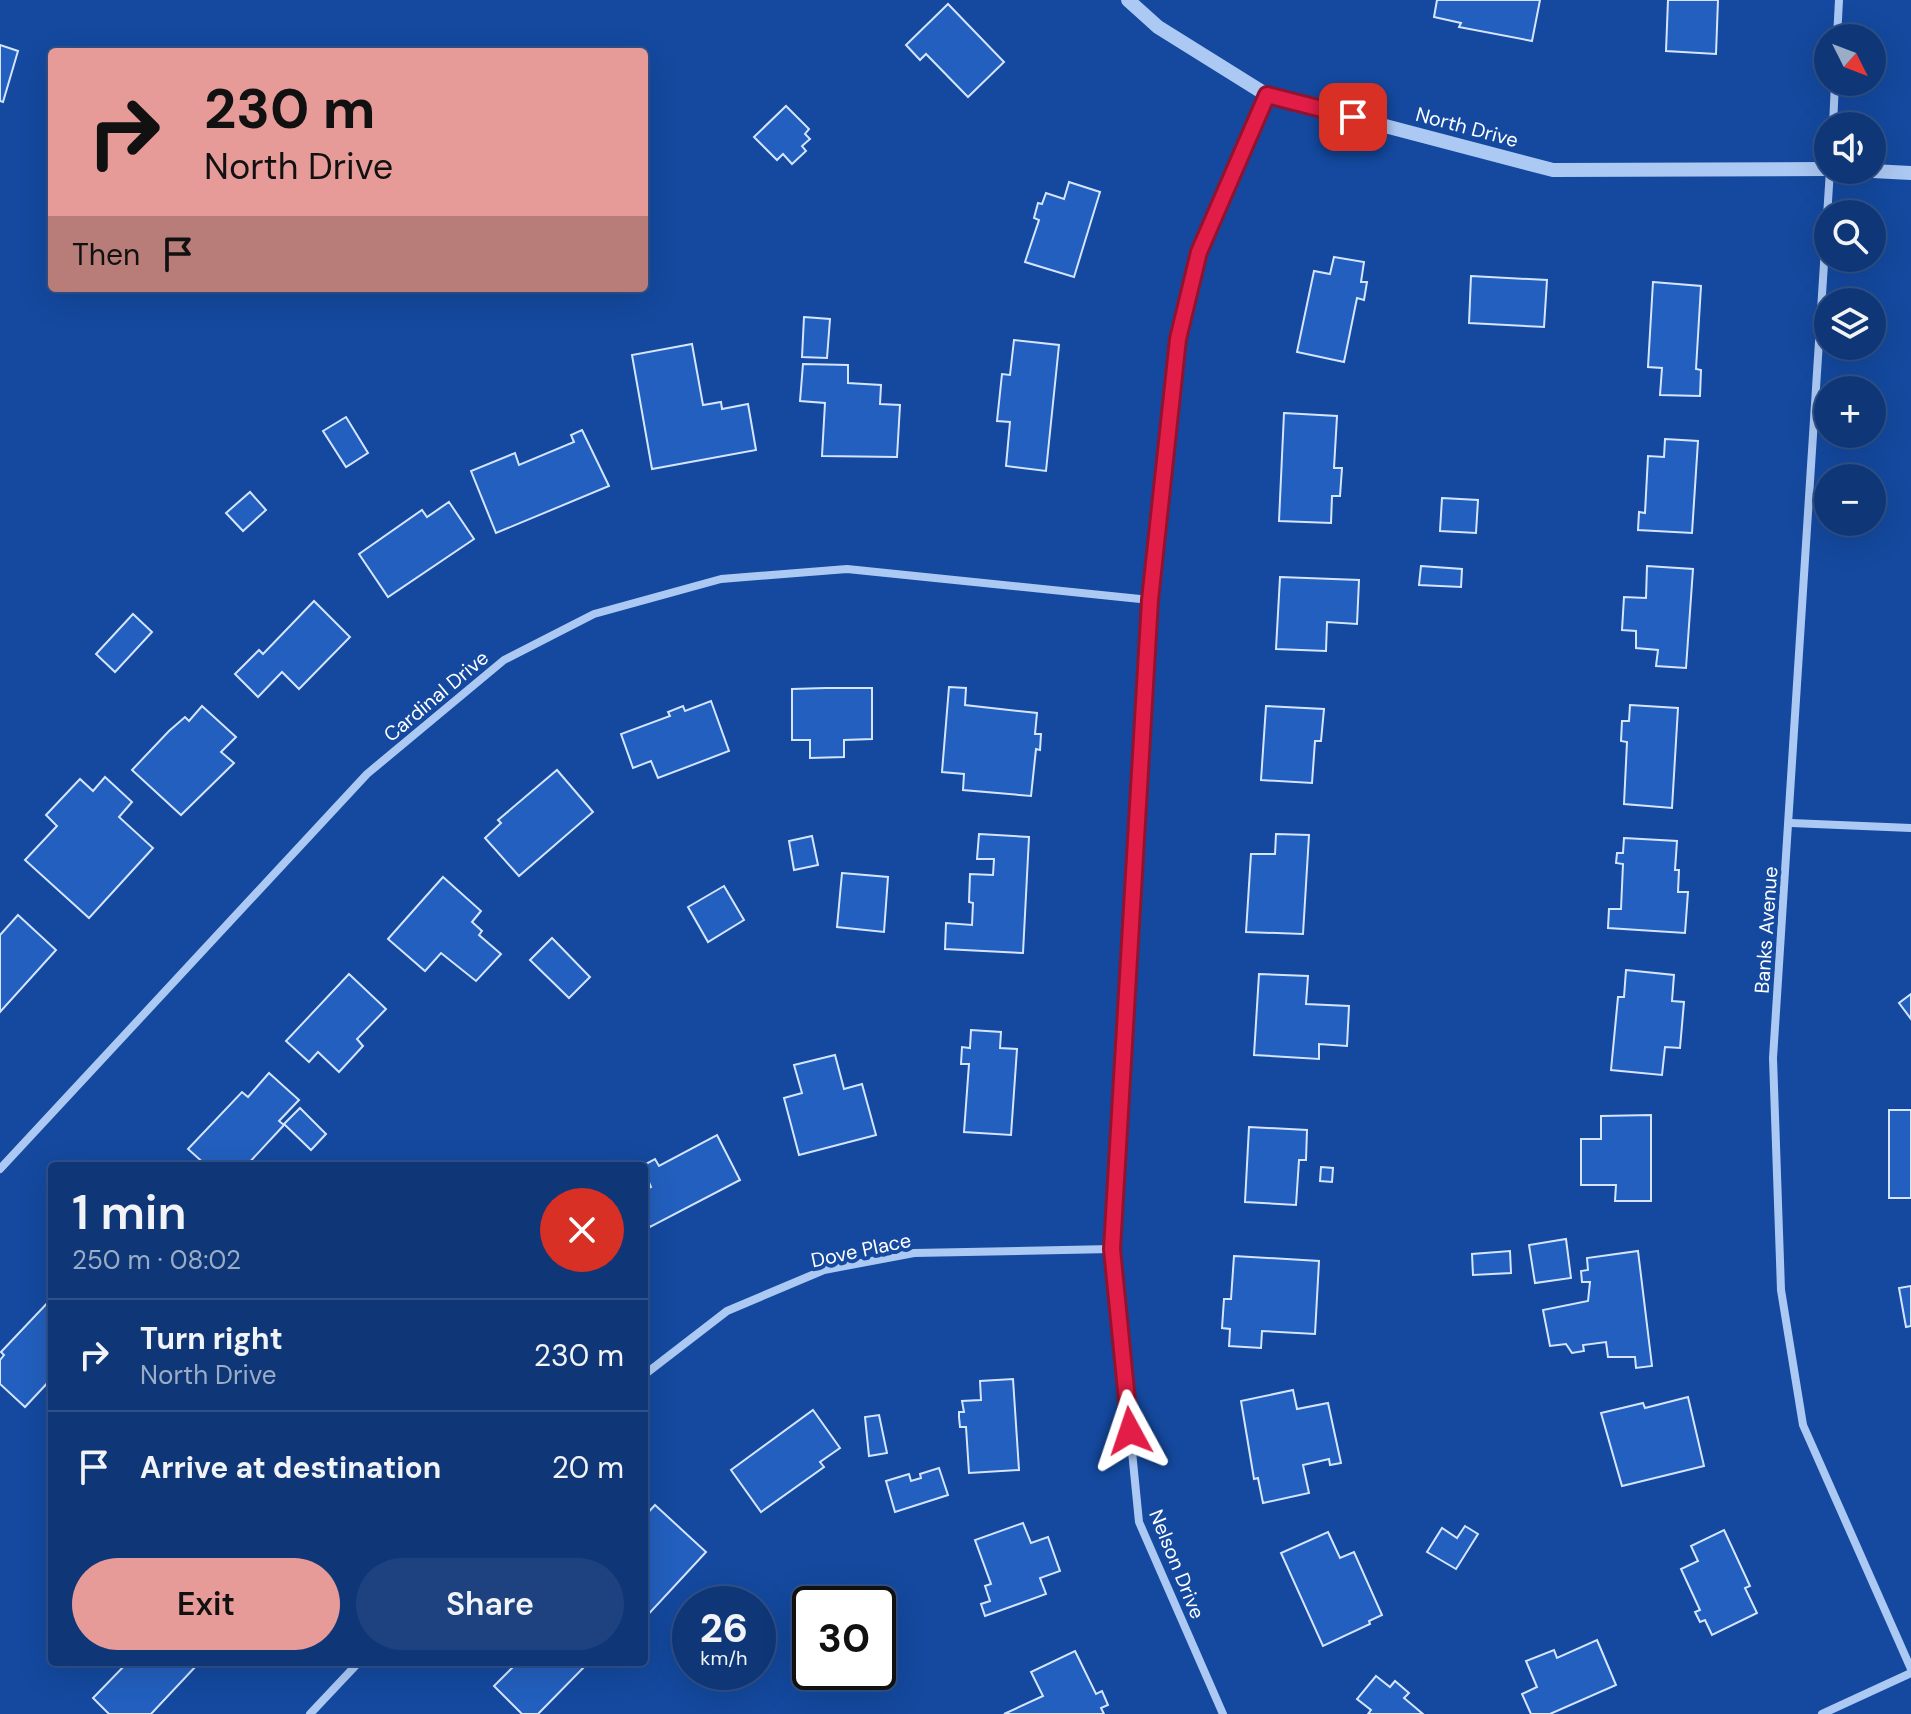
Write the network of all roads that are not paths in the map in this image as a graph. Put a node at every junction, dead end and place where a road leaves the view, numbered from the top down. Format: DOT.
graph roads {
  1 [pos="1128,0"];
  2 [pos="1839,0"];
  3 [pos="1838,24"];
  4 [pos="1267,95"];
  5 [pos="1814,169"];
  6 [pos="1886,172"];
  7 [pos="1911,173"];
  8 [pos="1828,184"];
  9 [pos="1150,600"];
  10 [pos="1791,823"];
  11 [pos="1911,828"];
  12 [pos="0,1169"];
  13 [pos="1112,1249"];
  14 [pos="648,1372"];
  15 [pos="355,1666"];
  16 [pos="1911,1671"];
  17 [pos="310,1714"];
  18 [pos="1223,1714"];
  19 [pos="1822,1714"];
  1 -- 4 [label="street, North Drive"];
  2 -- 3 [label="street"];
  4 -- 5 [label="street, North Drive"];
  4 -- 9 [label="street, Nelson Drive"];
  6 -- 7 [label="street"];
  8 -- 10 [label="street, Banks Avenue"];
  9 -- 12 [label="street, Cardinal Drive"];
  9 -- 13 [label="street, Nelson Drive"];
  10 -- 11 [label="street"];
  10 -- 16 [label="street, Banks Avenue"];
  13 -- 14 [label="street, Dove Place"];
  13 -- 18 [label="street, Nelson Drive"];
  15 -- 17 [label="street"];
  16 -- 19 [label="street"];
}
